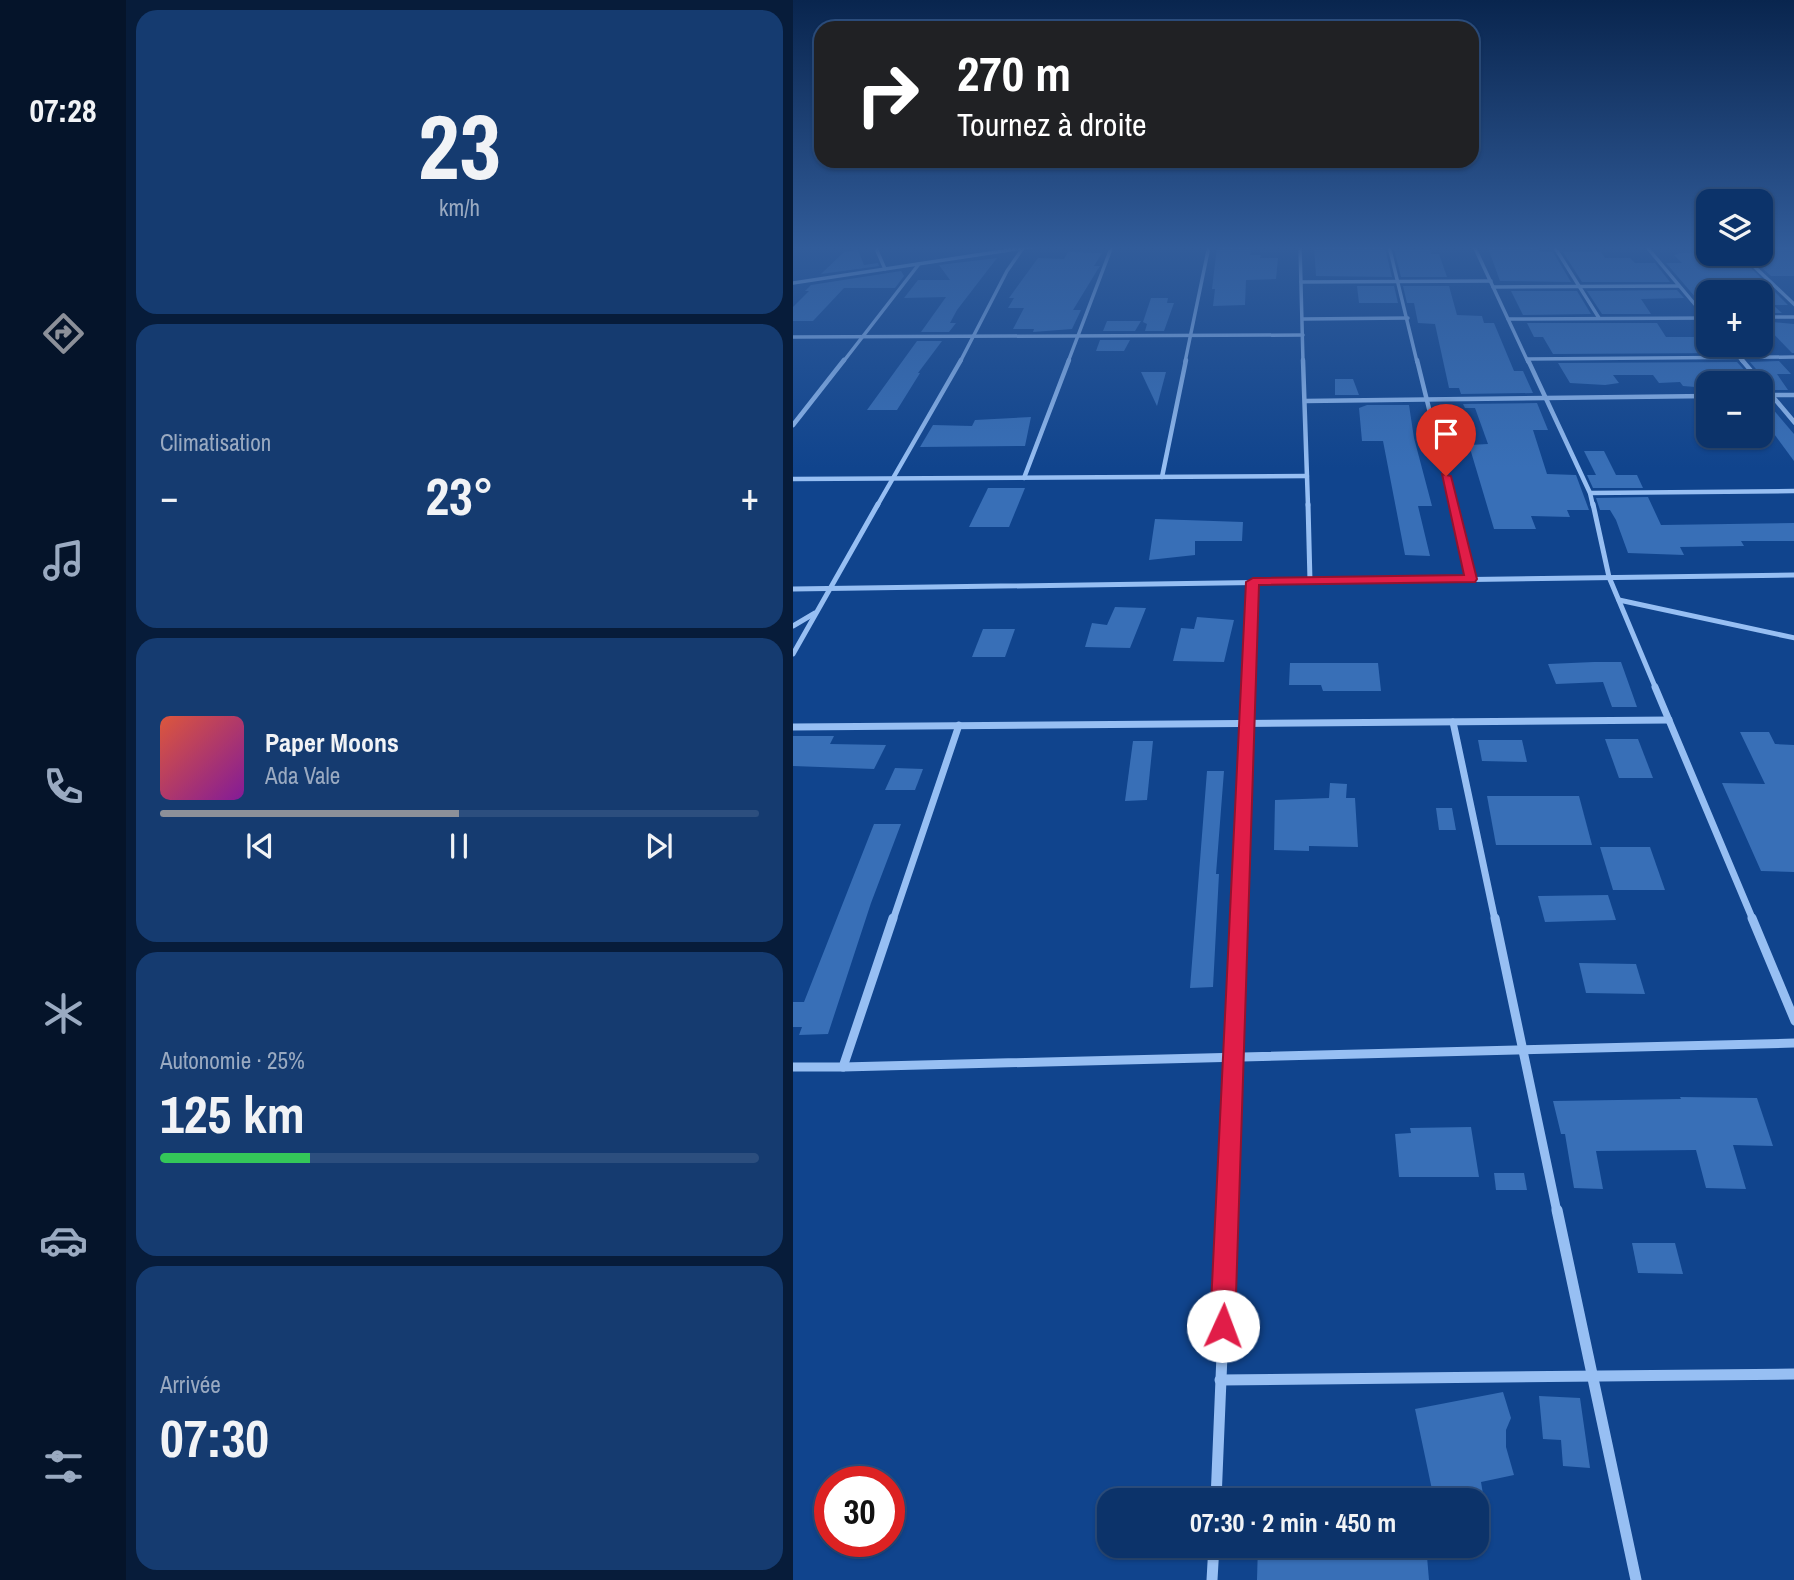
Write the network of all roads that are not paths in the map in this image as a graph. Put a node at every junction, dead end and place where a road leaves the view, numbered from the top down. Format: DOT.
graph roads {
  1 [pos="1303,319"];
  2 [pos="1508,319"];
  3 [pos="876,320"];
  4 [pos="983,320"];
  5 [pos="1084,320"];
  6 [pos="1194,320"];
  7 [pos="1408,320"];
  8 [pos="1191,335"];
  9 [pos="1303,335"];
  10 [pos="1078,336"];
  11 [pos="793,337"];
  12 [pos="862,337"];
  13 [pos="974,337"];
  14 [pos="1739,357"];
  15 [pos="1773,357"];
  16 [pos="1794,357"];
  17 [pos="1527,359"];
  18 [pos="1751,371"];
  19 [pos="1773,395"];
  20 [pos="1794,395"];
  21 [pos="1696,396"];
  22 [pos="1773,397"];
  23 [pos="1545,398"];
  24 [pos="1427,399"];
  25 [pos="1305,401"];
  26 [pos="1794,423"];
  27 [pos="793,425"];
  28 [pos="1307,476"];
  29 [pos="1162,477"];
  30 [pos="893,478"];
  31 [pos="1024,478"];
  32 [pos="793,479"];
  33 [pos="1794,491"];
  34 [pos="1590,493"];
  35 [pos="1794,575"];
  36 [pos="1609,577"];
  37 [pos="1471,579"];
  38 [pos="1310,581"];
  39 [pos="1253,582"];
  40 [pos="793,589"];
  41 [pos="830,589"];
  42 [pos="1619,600"];
  43 [pos="816,613"];
  44 [pos="793,626"];
  45 [pos="1794,638"];
  46 [pos="793,654"];
  47 [pos="1669,720"];
  48 [pos="1453,722"];
  49 [pos="1247,723"];
  50 [pos="959,725"];
  51 [pos="793,727"];
  52 [pos="1794,1021"];
  53 [pos="1794,1043"];
  54 [pos="1523,1049"];
  55 [pos="1233,1057"];
  56 [pos="793,1067"];
  57 [pos="843,1067"];
  58 [pos="1794,1374"];
  59 [pos="1592,1376"];
  60 [pos="1220,1380"];
  61 [pos="1216,1488"];
  62 [pos="1213,1558"];
  63 [pos="1212,1580"];
  64 [pos="1636,1580"];
  1 -- 9 [label="street"];
  2 -- 17 [label="street"];
  3 -- 12 [label="street"];
  4 -- 13 [label="street"];
  5 -- 10 [label="street"];
  6 -- 8 [label="street"];
  7 -- 24 [label="street"];
  8 -- 9 [label="street"];
  8 -- 10 [label="street"];
  8 -- 29 [label="street"];
  9 -- 25 [label="street"];
  10 -- 13 [label="street"];
  10 -- 31 [label="street"];
  11 -- 12 [label="street"];
  12 -- 13 [label="street"];
  12 -- 27 [label="street"];
  13 -- 30 [label="street"];
  14 -- 17 [label="street"];
  14 -- 18 [label="street"];
  15 -- 16 [label="street"];
  17 -- 23 [label="street"];
  19 -- 20 [label="street"];
  21 -- 23 [label="street"];
  22 -- 26 [label="street"];
  23 -- 24 [label="street"];
  23 -- 34 [label="street"];
  24 -- 25 [label="street"];
  24 -- 37 [label="street"];
  25 -- 28 [label="street"];
  28 -- 29 [label="street"];
  28 -- 38 [label="street"];
  29 -- 31 [label="street"];
  30 -- 31 [label="street"];
  30 -- 32 [label="street"];
  30 -- 41 [label="street"];
  33 -- 34 [label="street"];
  34 -- 36 [label="street"];
  35 -- 36 [label="street"];
  36 -- 37 [label="street"];
  36 -- 42 [label="street"];
  37 -- 38 [label="street"];
  38 -- 39 [label="street"];
  39 -- 41 [label="street"];
  39 -- 49 [label="street"];
  40 -- 41 [label="street"];
  41 -- 43 [label="street"];
  42 -- 45 [label="street"];
  42 -- 47 [label="street"];
  43 -- 44 [label="street"];
  43 -- 46 [label="street"];
  47 -- 48 [label="street"];
  47 -- 52 [label="street"];
  48 -- 49 [label="street"];
  48 -- 54 [label="street"];
  49 -- 50 [label="street"];
  49 -- 55 [label="street"];
  50 -- 51 [label="street"];
  50 -- 57 [label="street"];
  53 -- 54 [label="street"];
  54 -- 55 [label="street"];
  54 -- 59 [label="street"];
  55 -- 57 [label="street"];
  55 -- 60 [label="street"];
  56 -- 57 [label="street"];
  58 -- 59 [label="street"];
  59 -- 60 [label="street"];
  59 -- 64 [label="street"];
  60 -- 61 [label="street"];
  62 -- 63 [label="street"];
}
